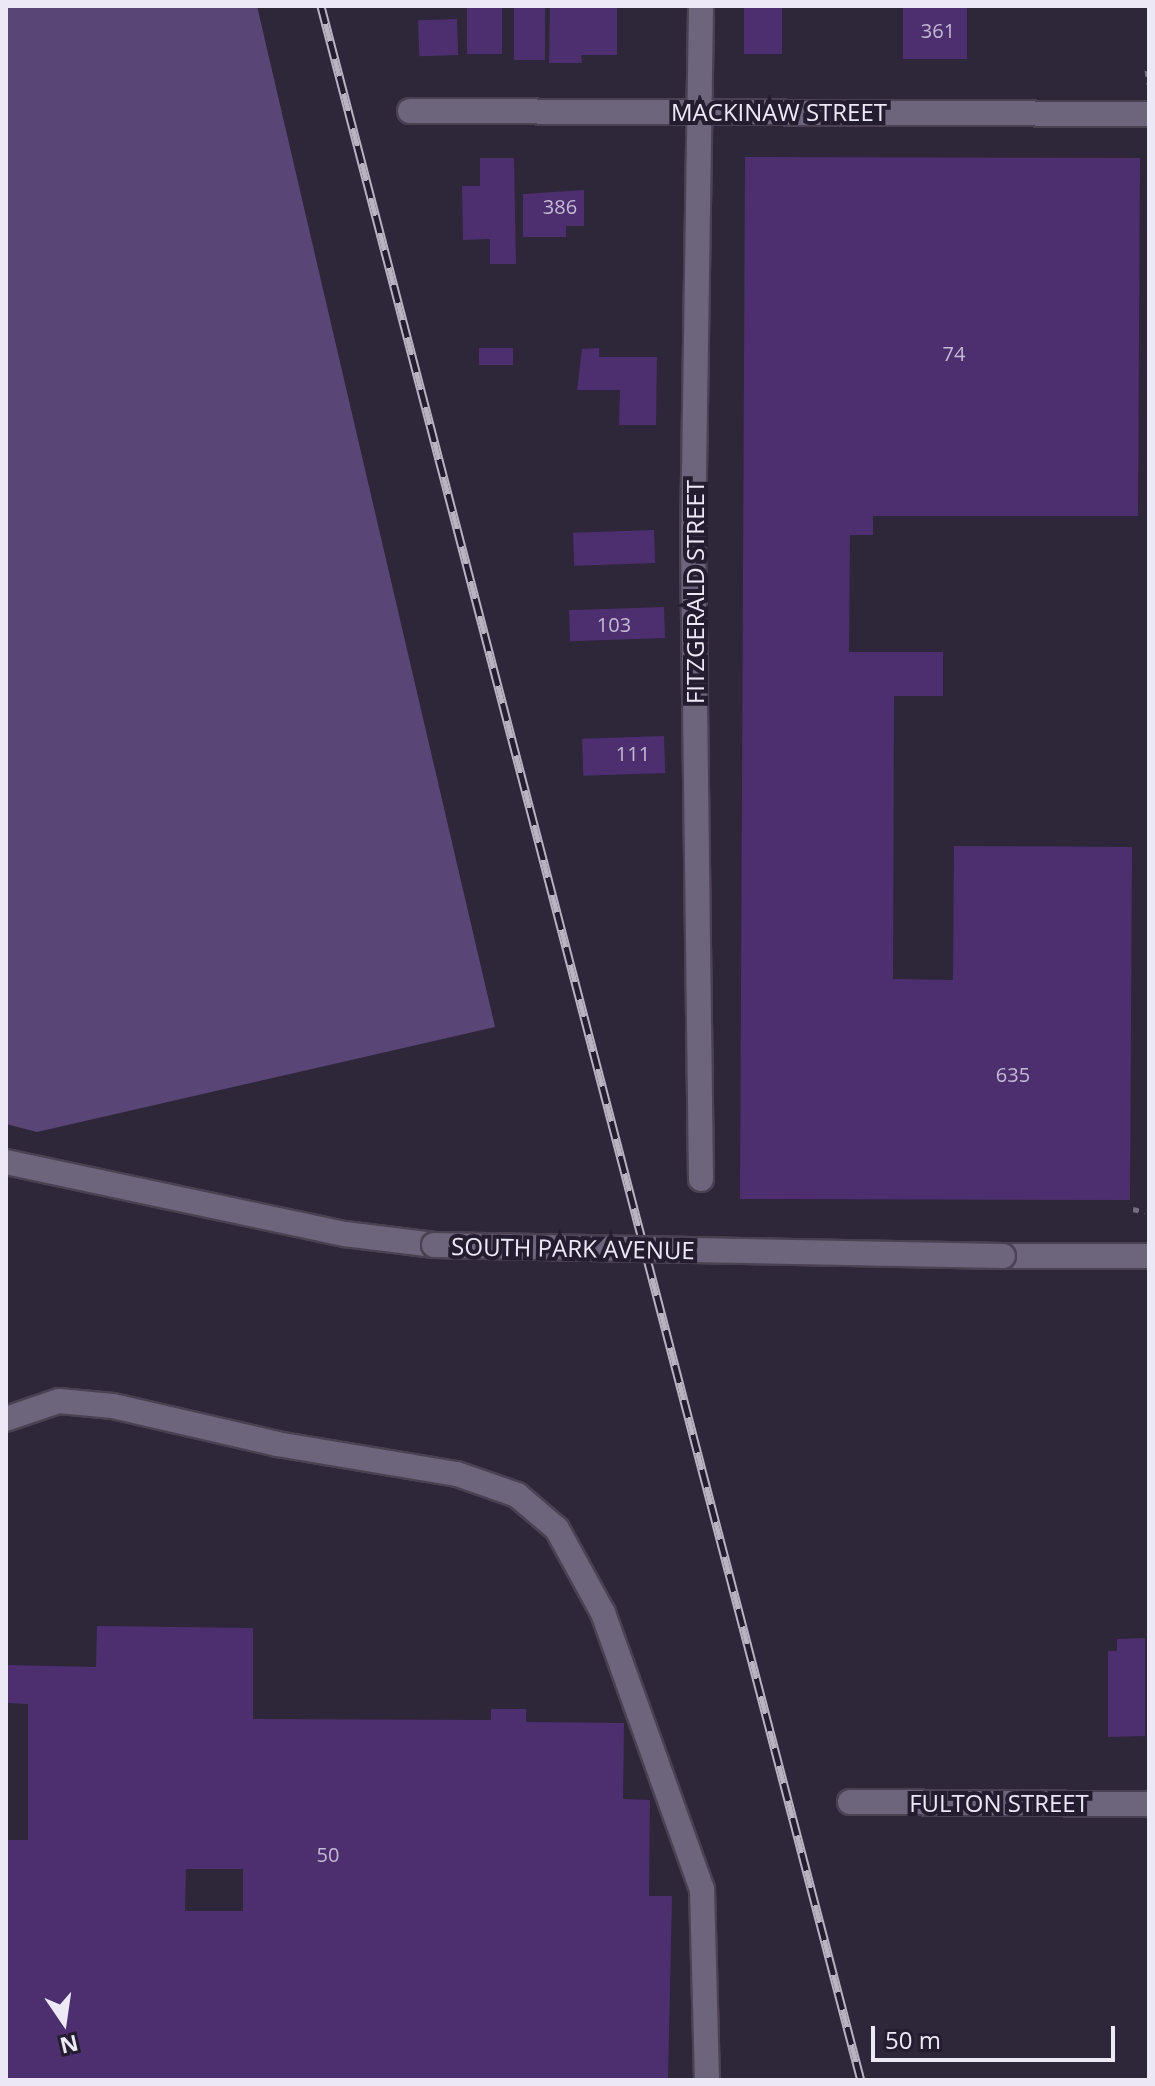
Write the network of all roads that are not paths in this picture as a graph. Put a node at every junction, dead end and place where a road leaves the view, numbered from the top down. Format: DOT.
graph roads {
  1 [pos="701,6"];
  2 [pos="410,111"];
  3 [pos="701,111"];
  4 [pos="1149,114"];
  5 [pos="6,1162"];
  6 [pos="701,1179"];
  7 [pos="1149,1256"];
  8 [pos="6,1419"];
  9 [pos="850,1802"];
  10 [pos="1149,1804"];
  11 [pos="707,2080"];
  1 -- 3 [label="street, FITZGERALD STREET"];
  2 -- 3 [label="street, MACKINAW STREET"];
  3 -- 4 [label="street, MACKINAW STREET"];
  3 -- 6 [label="street, FITZGERALD STREET"];
  5 -- 7 [label="street, SOUTH PARK AVENUE, bridge"];
  8 -- 11 [label="street"];
  9 -- 10 [label="street, FULTON STREET"];
}
